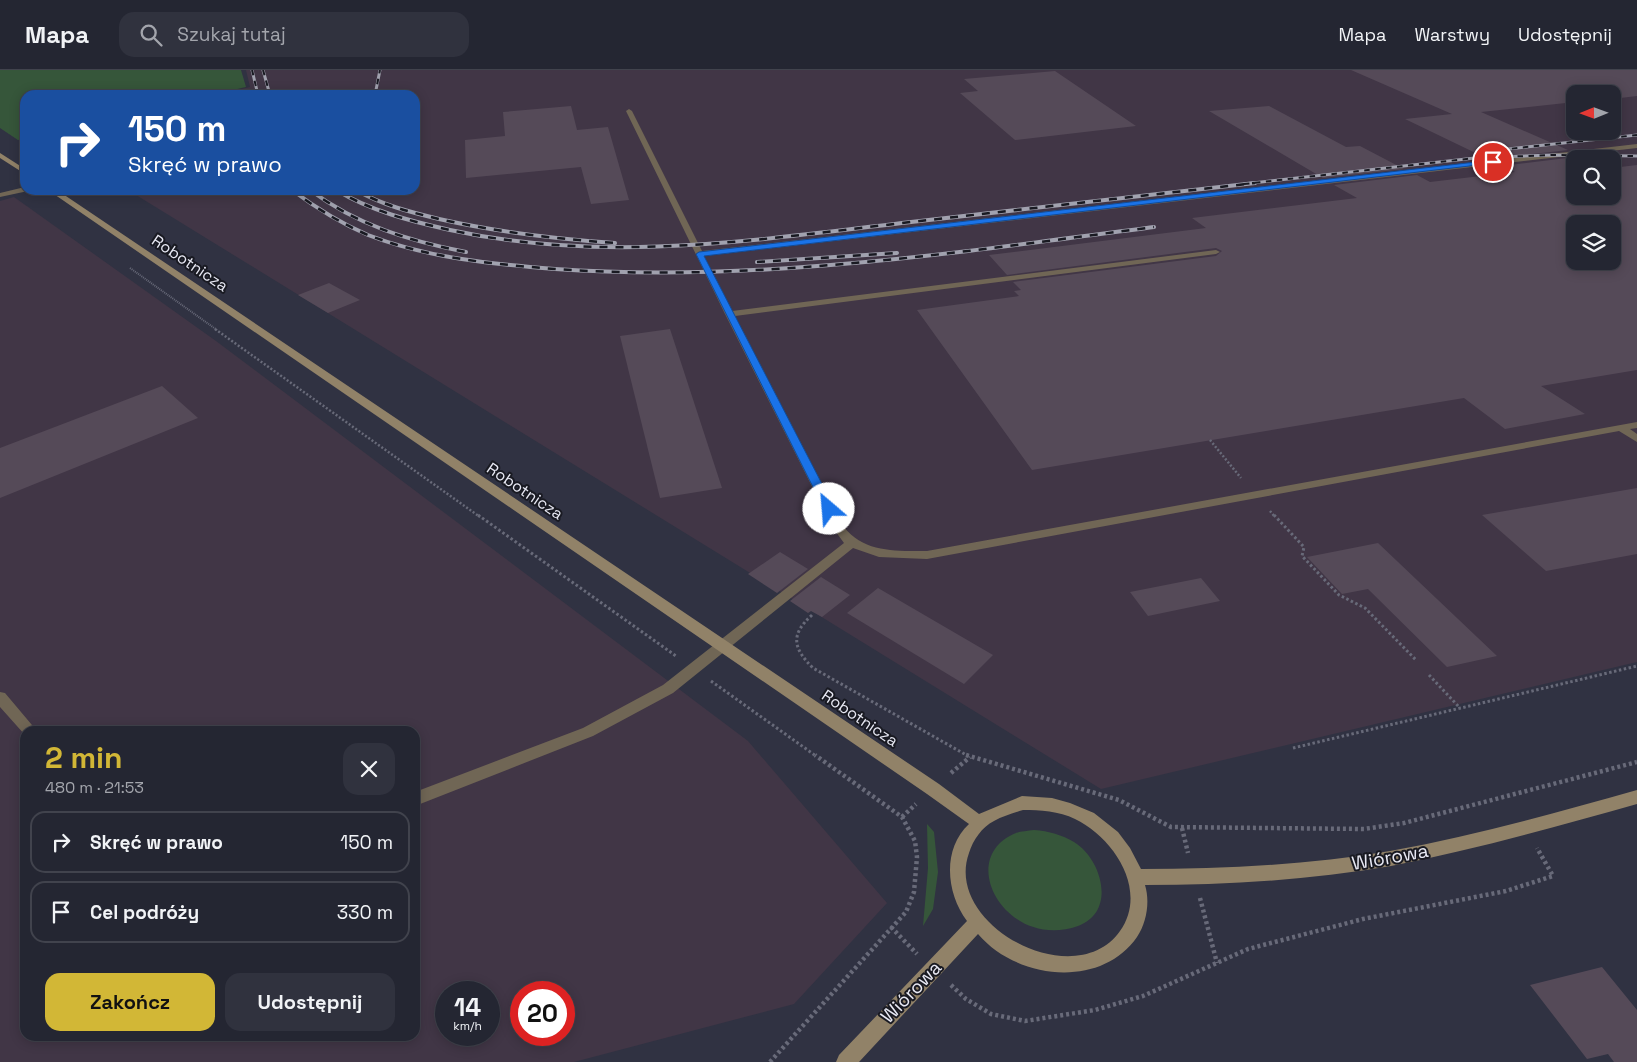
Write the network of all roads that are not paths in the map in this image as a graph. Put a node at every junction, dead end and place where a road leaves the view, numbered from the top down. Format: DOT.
graph roads {
  1 [pos="629,110"];
  2 [pos="1637,146"];
  3 [pos="0,155"];
  4 [pos="20,169"];
  5 [pos="20,190"];
  6 [pos="0,195"];
  7 [pos="59,195"];
  8 [pos="1216,252"];
  9 [pos="699,254"];
  10 [pos="729,314"];
  11 [pos="1637,425"];
  12 [pos="1621,428"];
  13 [pos="1637,439"];
  14 [pos="852,543"];
  15 [pos="723,646"];
  16 [pos="0,697"];
  17 [pos="26,726"];
  18 [pos="420,797"];
  19 [pos="1637,797"];
  20 [pos="978,822"];
  21 [pos="1137,877"];
  22 [pos="977,923"];
  23 [pos="846,1062"];
  1 -- 9 [label="street"];
  2 -- 9 [label="street"];
  3 -- 4 [label="street"];
  5 -- 6 [label="street"];
  7 -- 15 [label="street, Robotnicza"];
  8 -- 10 [label="street"];
  9 -- 10 [label="street"];
  10 -- 14 [label="street"];
  11 -- 12 [label="street"];
  12 -- 13 [label="street"];
  12 -- 14 [label="street"];
  14 -- 15 [label="street"];
  15 -- 18 [label="street"];
  15 -- 20 [label="street, Robotnicza"];
  16 -- 17 [label="street"];
  19 -- 21 [label="street, Wiórowa"];
  20 -- 21 [label="street"];
  20 -- 22 [label="street"];
  21 -- 22 [label="street"];
  22 -- 23 [label="street, Wiórowa"];
}
